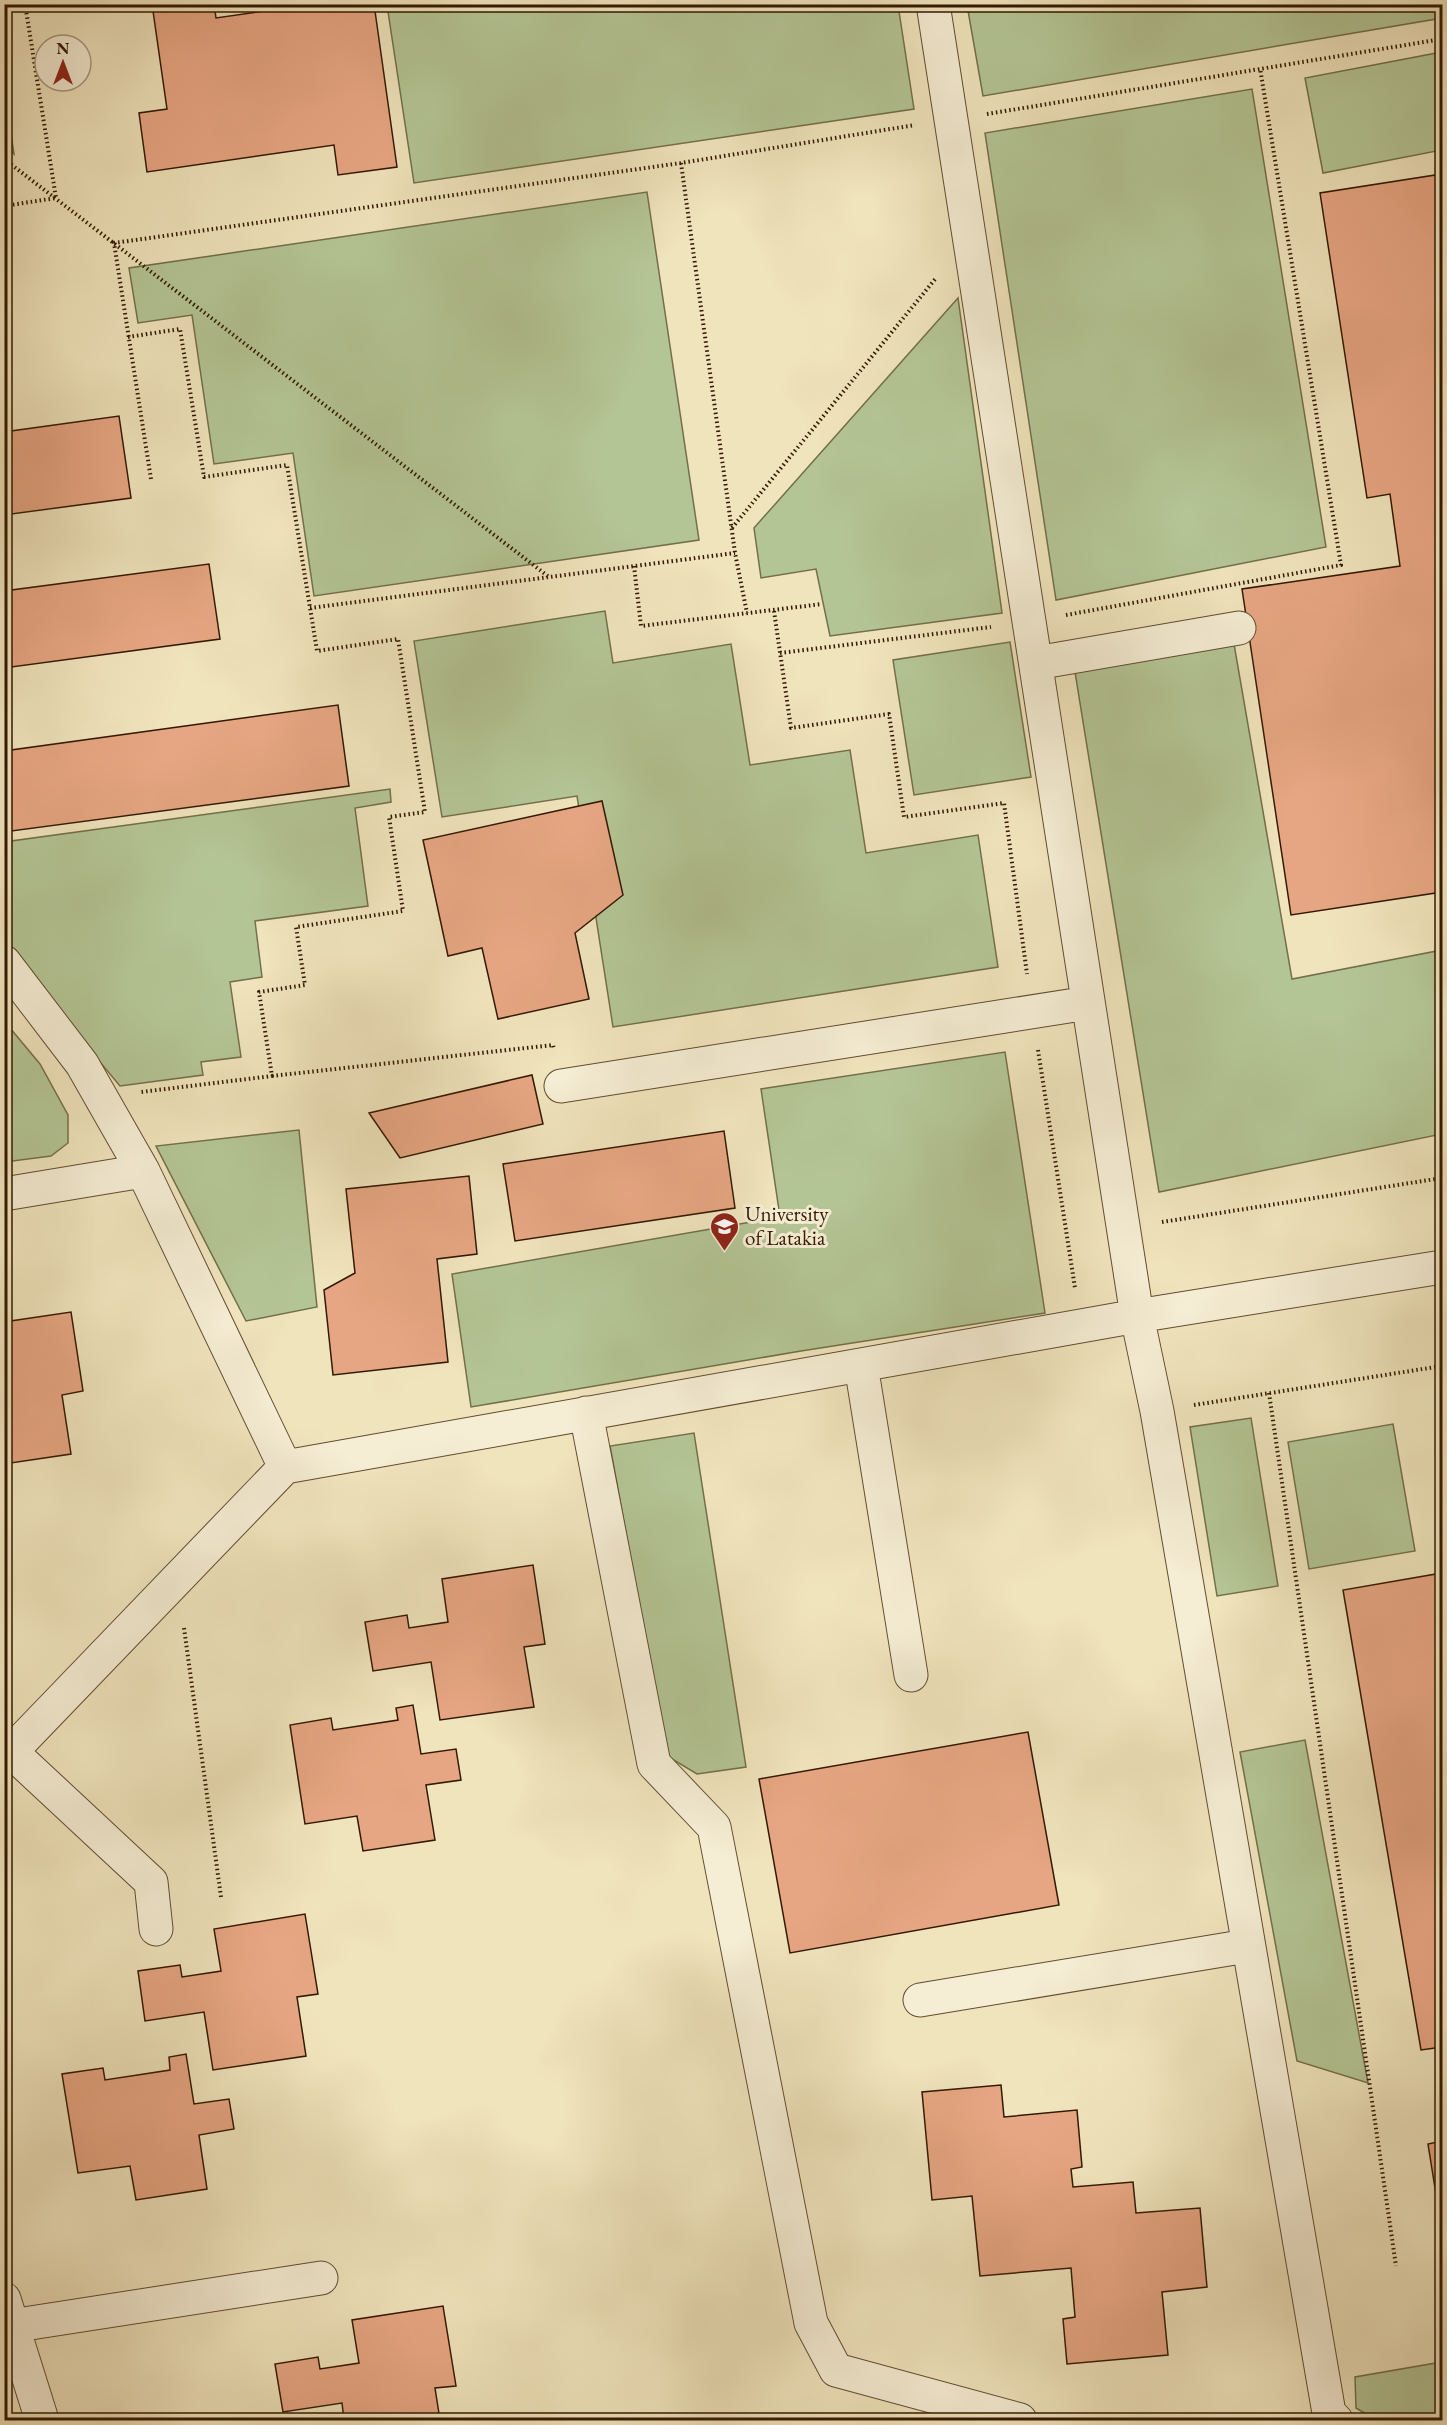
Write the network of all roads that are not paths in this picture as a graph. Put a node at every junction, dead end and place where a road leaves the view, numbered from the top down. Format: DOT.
graph roads {
  1 [pos="933,4"];
  2 [pos="1239,628"];
  3 [pos="1036,663"];
  4 [pos="4,962"];
  5 [pos="1088,1003"];
  6 [pos="561,1086"];
  7 [pos="143,1171"];
  8 [pos="4,1194"];
  9 [pos="1443,1267"];
  10 [pos="1137,1316"];
  11 [pos="861,1365"];
  12 [pos="586,1413"];
  13 [pos="285,1467"];
  14 [pos="911,1675"];
  15 [pos="7,1752"];
  16 [pos="156,1929"];
  17 [pos="1247,1946"];
  18 [pos="921,2000"];
  19 [pos="321,2278"];
  20 [pos="8,2313"];
  21 [pos="42,2421"];
  22 [pos="1020,2421"];
  23 [pos="1336,2421"];
  1 -- 3 [label="street"];
  2 -- 3 [label="street"];
  3 -- 5 [label="street"];
  4 -- 7 [label="street"];
  5 -- 6 [label="street"];
  5 -- 10 [label="street"];
  7 -- 8 [label="street"];
  7 -- 13 [label="street"];
  9 -- 10 [label="street"];
  10 -- 11 [label="street"];
  10 -- 17 [label="street"];
  11 -- 12 [label="street"];
  11 -- 14 [label="street"];
  12 -- 13 [label="street"];
  12 -- 22 [label="street"];
  13 -- 15 [label="street"];
  15 -- 16 [label="street"];
  17 -- 18 [label="street"];
  17 -- 23 [label="street"];
  19 -- 20 [label="street"];
  20 -- 21 [label="street"];
}
